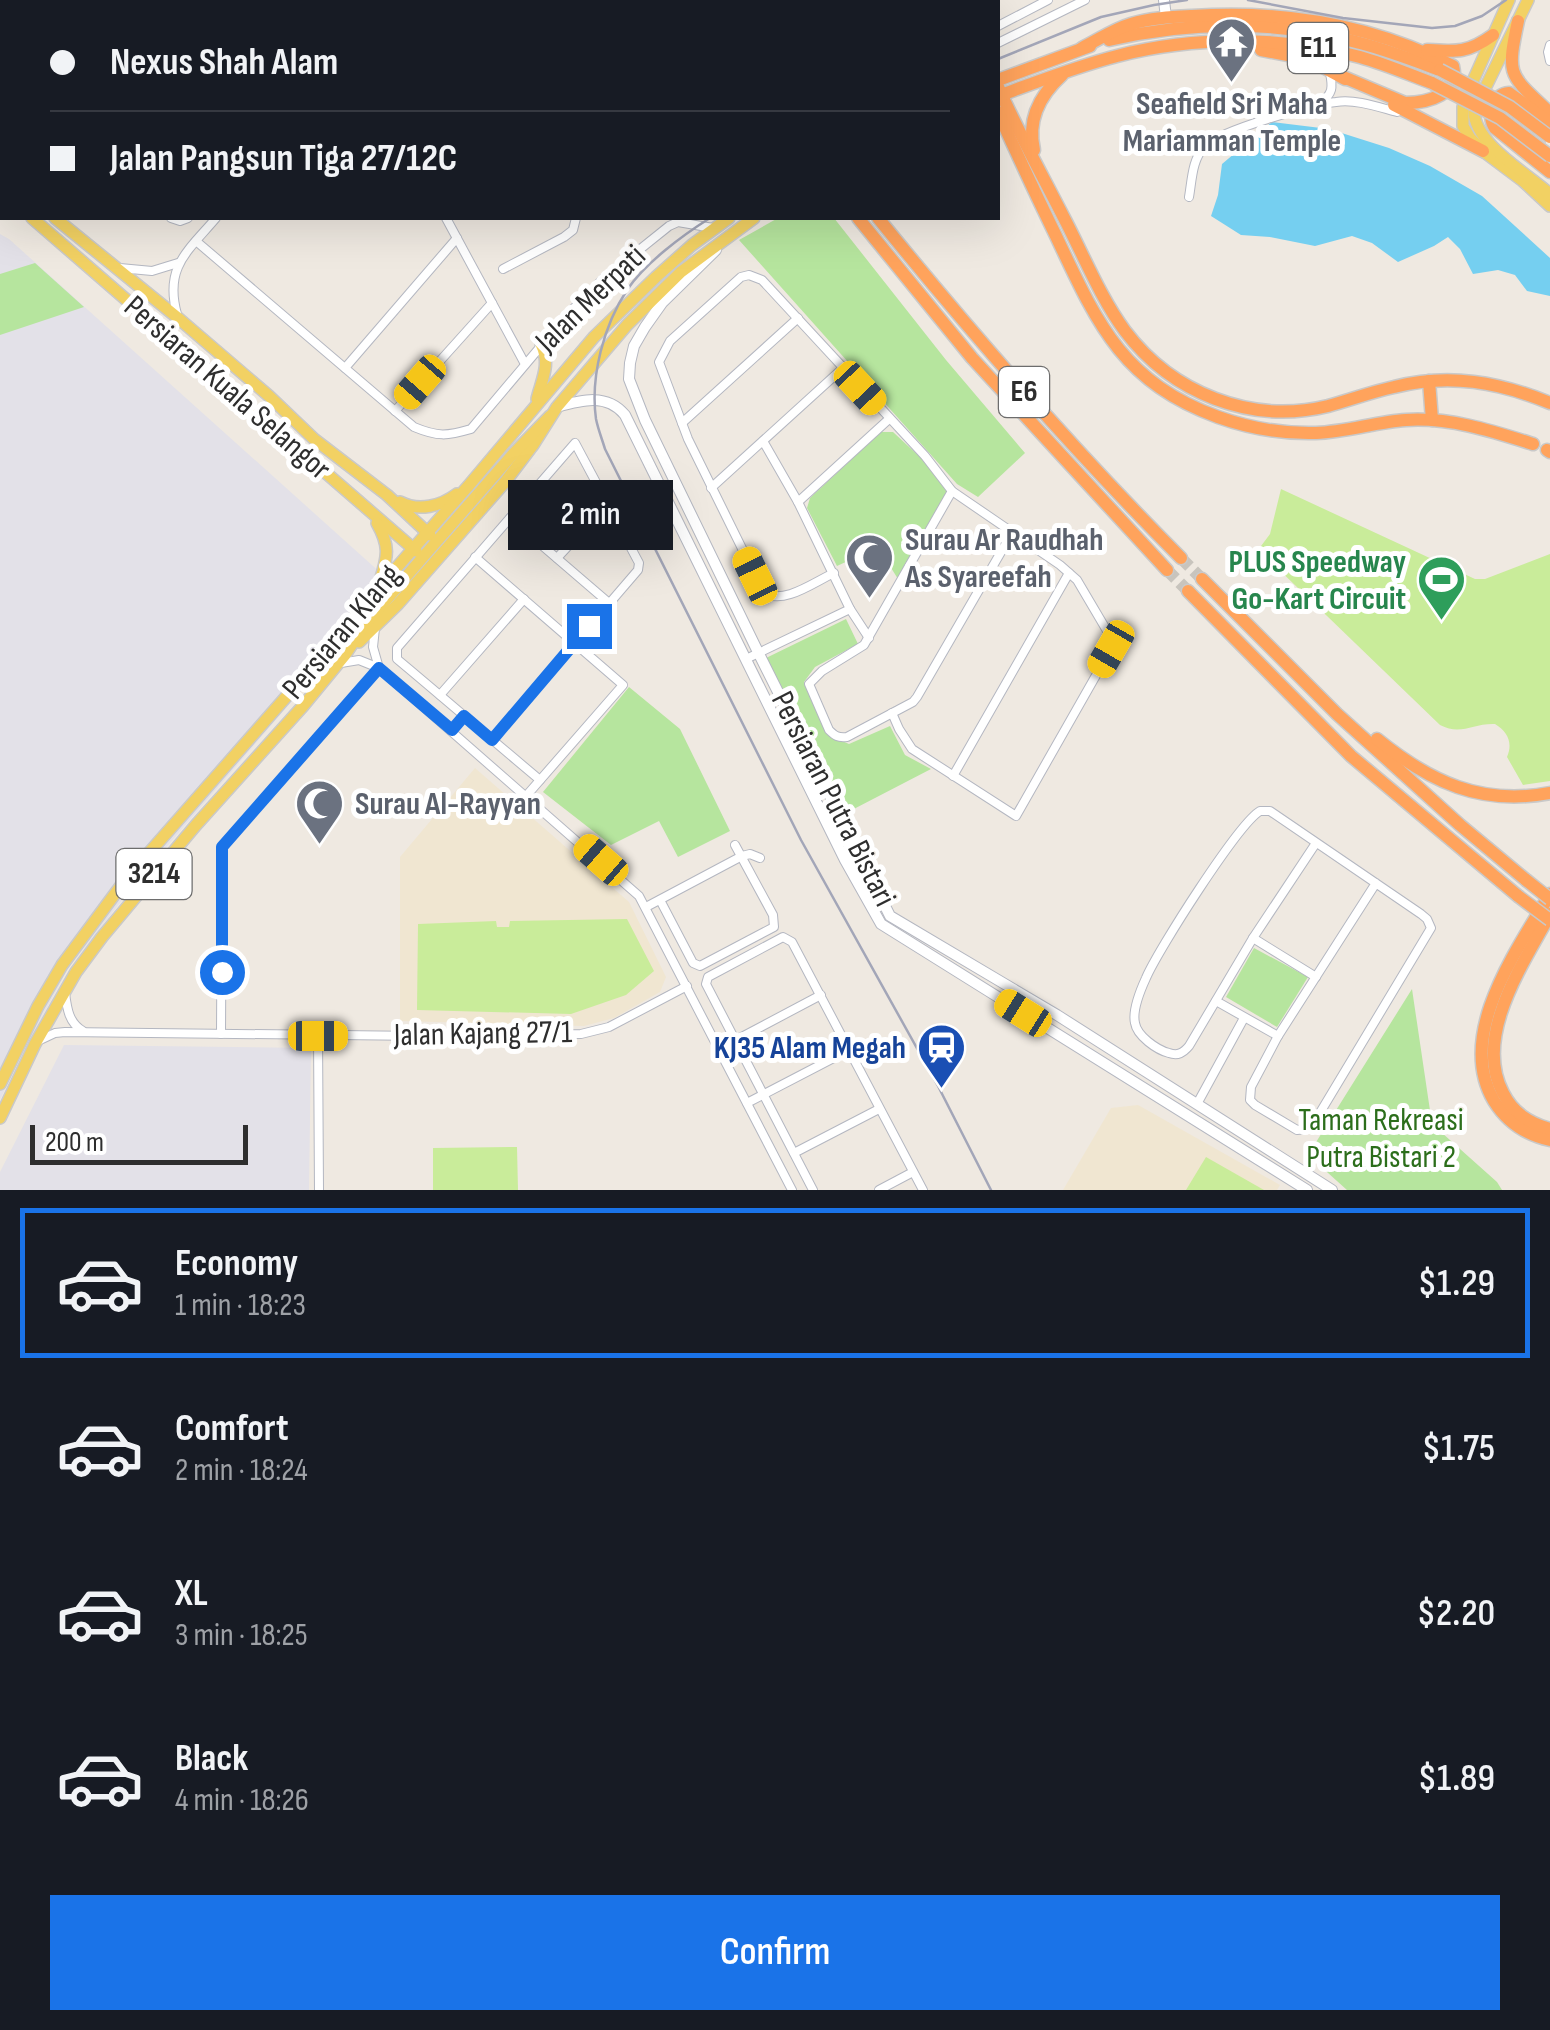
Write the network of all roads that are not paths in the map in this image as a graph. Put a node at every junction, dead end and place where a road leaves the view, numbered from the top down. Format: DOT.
graph roads {
  1 [pos="1048,0"];
  2 [pos="1085,0"];
  3 [pos="1164,0"];
  4 [pos="1509,0"];
  5 [pos="1528,0"];
  6 [pos="1166,18"];
  7 [pos="1518,21"];
  8 [pos="1000,25"];
  9 [pos="1494,36"];
  10 [pos="1000,42"];
  11 [pos="1199,43"];
  12 [pos="1550,45"];
  13 [pos="1082,48"];
  14 [pos="1420,49"];
  15 [pos="1550,61"];
  16 [pos="1068,71"];
  17 [pos="1335,73"];
  18 [pos="1436,77"];
  19 [pos="1000,89"];
  20 [pos="1000,89"];
  21 [pos="1000,94"];
  22 [pos="1317,106"];
  23 [pos="1550,113"];
  24 [pos="1000,116"];
  25 [pos="1420,118"];
  26 [pos="1550,123"];
  27 [pos="1000,136"];
  28 [pos="1550,137"];
  29 [pos="1485,148"];
  30 [pos="1550,156"];
  31 [pos="1021,162"];
  32 [pos="1038,166"];
  33 [pos="1550,172"];
  34 [pos="1550,194"];
  35 [pos="1189,197"];
  36 [pos="1550,206"];
  37 [pos="34,220"];
  38 [pos="58,220"];
  39 [pos="214,220"];
  40 [pos="447,220"];
  41 [pos="575,220"];
  42 [pos="726,220"];
  43 [pos="751,220"];
  44 [pos="860,220"];
  45 [pos="880,220"];
  46 [pos="714,228"];
  47 [pos="730,234"];
  48 [pos="458,238"];
  49 [pos="196,241"];
  50 [pos="178,263"];
  51 [pos="116,267"];
  52 [pos="503,269"];
  53 [pos="492,303"];
  54 [pos="178,318"];
  55 [pos="798,318"];
  56 [pos="541,344"];
  57 [pos="525,364"];
  58 [pos="345,368"];
  59 [pos="842,368"];
  60 [pos="1429,380"];
  61 [pos="536,403"];
  62 [pos="1550,403"];
  63 [pos="395,410"];
  64 [pos="554,412"];
  65 [pos="890,419"];
  66 [pos="1432,420"];
  67 [pos="682,423"];
  68 [pos="763,441"];
  69 [pos="1533,444"];
  70 [pos="470,484"];
  71 [pos="711,488"];
  72 [pos="952,491"];
  73 [pos="388,495"];
  74 [pos="798,502"];
  75 [pos="608,503"];
  76 [pos="371,514"];
  77 [pos="510,518"];
  78 [pos="1012,533"];
  79 [pos="432,536"];
  80 [pos="418,553"];
  81 [pos="476,557"];
  82 [pos="557,558"];
  83 [pos="1181,558"];
  84 [pos="1167,570"];
  85 [pos="834,573"];
  86 [pos="1069,573"];
  87 [pos="1202,579"];
  88 [pos="376,590"];
  89 [pos="1188,591"];
  90 [pos="524,599"];
  91 [pos="608,603"];
  92 [pos="850,608"];
  93 [pos="376,626"];
  94 [pos="869,638"];
  95 [pos="574,643"];
  96 [pos="758,652"];
  97 [pos="746,659"];
  98 [pos="341,660"];
  99 [pos="379,668"];
  100 [pos="440,695"];
  101 [pos="892,713"];
  102 [pos="1337,714"];
  103 [pos="464,716"];
  104 [pos="452,730"];
  105 [pos="492,740"];
  106 [pos="953,776"];
  107 [pos="540,780"];
  108 [pos="1550,793"];
  109 [pos="527,795"];
  110 [pos="1316,843"];
  111 [pos="735,845"];
  112 [pos="742,856"];
  113 [pos="760,858"];
  114 [pos="1376,883"];
  115 [pos="1550,896"];
  116 [pos="660,900"];
  117 [pos="646,907"];
  118 [pos="1550,917"];
  119 [pos="1253,938"];
  120 [pos="1316,977"];
  121 [pos="687,986"];
  122 [pos="65,993"];
  123 [pos="821,995"];
  124 [pos="1216,1001"];
  125 [pos="1244,1018"];
  126 [pos="88,1033"];
  127 [pos="222,1034"];
  128 [pos="318,1036"];
  129 [pos="1278,1036"];
  130 [pos="736,1040"];
  131 [pos="34,1044"];
  132 [pos="849,1050"];
  133 [pos="0,1084"];
  134 [pos="764,1094"];
  135 [pos="747,1103"];
  136 [pos="1197,1104"];
  137 [pos="879,1108"];
  138 [pos="0,1118"];
  139 [pos="1550,1129"];
  140 [pos="1550,1140"];
  141 [pos="794,1153"];
  142 [pos="913,1172"];
  143 [pos="319,1190"];
  144 [pos="792,1190"];
  145 [pos="814,1190"];
  146 [pos="879,1190"];
  147 [pos="923,1190"];
  148 [pos="1307,1190"];
  149 [pos="1332,1190"];
  1 -- 8 [label="street"];
  2 -- 10 [label="street"];
  3 -- 6 [label="main road"];
  4 -- 9 [label="main road"];
  5 -- 7 [label="main road"];
  6 -- 13 [label="highway"];
  6 -- 14 [label="highway"];
  7 -- 23 [label="highway"];
  7 -- 29 [label="main road"];
  9 -- 14 [label="highway"];
  9 -- 29 [label="main road"];
  11 -- 16 [label="highway, E11"];
  11 -- 17 [label="highway"];
  11 -- 18 [label="highway, E11"];
  12 -- 15 [label="street"];
  13 -- 18 [label="highway, E11"];
  13 -- 19 [label="highway, E11"];
  14 -- 17 [label="highway"];
  16 -- 20 [label="highway, E11"];
  16 -- 32 [label="highway"];
  17 -- 22 [label="street"];
  17 -- 25 [label="highway"];
  18 -- 28 [label="highway, E11, bridge"];
  18 -- 30 [label="highway, E11, bridge"];
  21 -- 32 [label="highway"];
  22 -- 25 [label="street"];
  22 -- 35 [label="street"];
  24 -- 31 [label="highway"];
  25 -- 29 [label="highway"];
  26 -- 33 [label="highway"];
  27 -- 31 [label="highway"];
  29 -- 34 [label="main road"];
  29 -- 36 [label="main road"];
  31 -- 66 [label="highway"];
  32 -- 60 [label="highway"];
  37 -- 76 [label="main road, Persiaran Kuala Selangor"];
  38 -- 51 [label="main road, Persiaran Kuala Selangor"];
  39 -- 49 [label="street"];
  40 -- 48 [label="street"];
  41 -- 52 [label="street"];
  42 -- 46 [label="main road, Persiaran Klang"];
  43 -- 47 [label="main road, Persiaran Klang / 3214"];
  44 -- 84 [label="highway, E6"];
  45 -- 83 [label="highway, E6"];
  46 -- 56 [label="street, Jalan Merpati"];
  46 -- 61 [label="main road, Persiaran Klang"];
  47 -- 64 [label="main road, Persiaran Klang / 3214"];
  47 -- 96 [label="main road, Persiaran Putra Bistari"];
  48 -- 53 [label="street"];
  48 -- 58 [label="street"];
  49 -- 50 [label="street"];
  49 -- 58 [label="street, Jalan Merpati"];
  50 -- 51 [label="street"];
  50 -- 54 [label="street"];
  51 -- 54 [label="main road, Persiaran Kuala Selangor"];
  53 -- 57 [label="street"];
  53 -- 63 [label="street"];
  54 -- 73 [label="main road, Persiaran Kuala Selangor"];
  55 -- 59 [label="street"];
  55 -- 67 [label="street"];
  55 -- 67 [label="street"];
  56 -- 57 [label="street, Jalan Merpati"];
  56 -- 61 [label="main road"];
  57 -- 63 [label="street, Jalan Merpati"];
  58 -- 63 [label="street, Jalan Merpati"];
  59 -- 65 [label="street"];
  59 -- 68 [label="street"];
  60 -- 62 [label="highway"];
  60 -- 66 [label="highway"];
  61 -- 70 [label="main road, Persiaran Klang"];
  64 -- 79 [label="main road"];
  64 -- 93 [label="main road, Persiaran Klang / 3214"];
  64 -- 97 [label="main road, Persiaran Putra Bistari"];
  65 -- 72 [label="street"];
  65 -- 74 [label="street"];
  66 -- 69 [label="highway"];
  67 -- 71 [label="street"];
  68 -- 71 [label="street"];
  68 -- 74 [label="street"];
  70 -- 73 [label="main road"];
  70 -- 79 [label="main road, Persiaran Klang"];
  71 -- 85 [label="street"];
  72 -- 78 [label="street"];
  72 -- 94 [label="street"];
  73 -- 79 [label="main road, Persiaran Kuala Selangor"];
  74 -- 85 [label="street"];
  75 -- 77 [label="street"];
  75 -- 82 [label="street"];
  75 -- 91 [label="street"];
  76 -- 80 [label="main road, Persiaran Kuala Selangor"];
  76 -- 88 [label="main road"];
  77 -- 81 [label="street"];
  77 -- 82 [label="street"];
  78 -- 86 [label="street"];
  78 -- 101 [label="street"];
  79 -- 80 [label="main road, Persiaran Klang"];
  80 -- 88 [label="main road, Persiaran Klang / 3214"];
  80 -- 98 [label="main road, Persiaran Klang"];
  81 -- 90 [label="street"];
  81 -- 100 [label="street"];
  82 -- 91 [label="street"];
  85 -- 92 [label="street"];
  86 -- 106 [label="street"];
  86 -- 106 [label="street"];
  87 -- 102 [label="highway"];
  88 -- 133 [label="main road, Persiaran Klang / 3214"];
  89 -- 118 [label="highway, bridge"];
  90 -- 95 [label="street"];
  90 -- 100 [label="street"];
  91 -- 95 [label="street"];
  92 -- 94 [label="street"];
  92 -- 96 [label="street"];
  93 -- 98 [label="main road, Persiaran Klang / 3214"];
  93 -- 99 [label="street"];
  94 -- 101 [label="street"];
  95 -- 105 [label="street"];
  95 -- 107 [label="street"];
  96 -- 97 [label="street"];
  96 -- 136 [label="main road, Persiaran Putra Bistari"];
  97 -- 148 [label="main road, Persiaran Putra Bistari"];
  98 -- 99 [label="street"];
  98 -- 122 [label="main road, Persiaran Klang / 3214"];
  99 -- 104 [label="street"];
  99 -- 127 [label="street"];
  100 -- 103 [label="street"];
  101 -- 106 [label="street"];
  102 -- 108 [label="highway"];
  102 -- 115 [label="highway, bridge"];
  103 -- 104 [label="street"];
  103 -- 105 [label="street"];
  104 -- 109 [label="street"];
  105 -- 107 [label="street"];
  107 -- 109 [label="street"];
  109 -- 117 [label="street"];
  110 -- 114 [label="street"];
  110 -- 119 [label="street"];
  110 -- 124 [label="street"];
  111 -- 112 [label="street"];
  112 -- 113 [label="street"];
  112 -- 116 [label="street"];
  112 -- 116 [label="street"];
  114 -- 120 [label="street"];
  114 -- 129 [label="street"];
  115 -- 140 [label="highway"];
  116 -- 117 [label="street"];
  117 -- 121 [label="street"];
  118 -- 139 [label="highway"];
  119 -- 120 [label="street"];
  119 -- 124 [label="street"];
  120 -- 129 [label="street"];
  121 -- 128 [label="street, Jalan Kajang 27/1"];
  121 -- 135 [label="street"];
  122 -- 126 [label="street"];
  122 -- 131 [label="main road, Persiaran Klang / 3214"];
  123 -- 130 [label="street"];
  123 -- 130 [label="street"];
  123 -- 132 [label="street"];
  124 -- 125 [label="street"];
  125 -- 129 [label="street"];
  125 -- 136 [label="street"];
  126 -- 127 [label="street, Jalan Kajang 27/1"];
  126 -- 131 [label="street, Jalan Kajang 27/1"];
  127 -- 128 [label="street, Jalan Kajang 27/1"];
  128 -- 143 [label="street"];
  130 -- 134 [label="street"];
  131 -- 138 [label="main road, Persiaran Klang / 3214"];
  132 -- 134 [label="street"];
  132 -- 137 [label="street"];
  134 -- 135 [label="street"];
  134 -- 141 [label="street"];
  135 -- 144 [label="street"];
  136 -- 149 [label="main road, Persiaran Putra Bistari"];
  137 -- 141 [label="street"];
  137 -- 142 [label="street"];
  141 -- 145 [label="street"];
  142 -- 146 [label="street"];
  142 -- 147 [label="street"];
}
